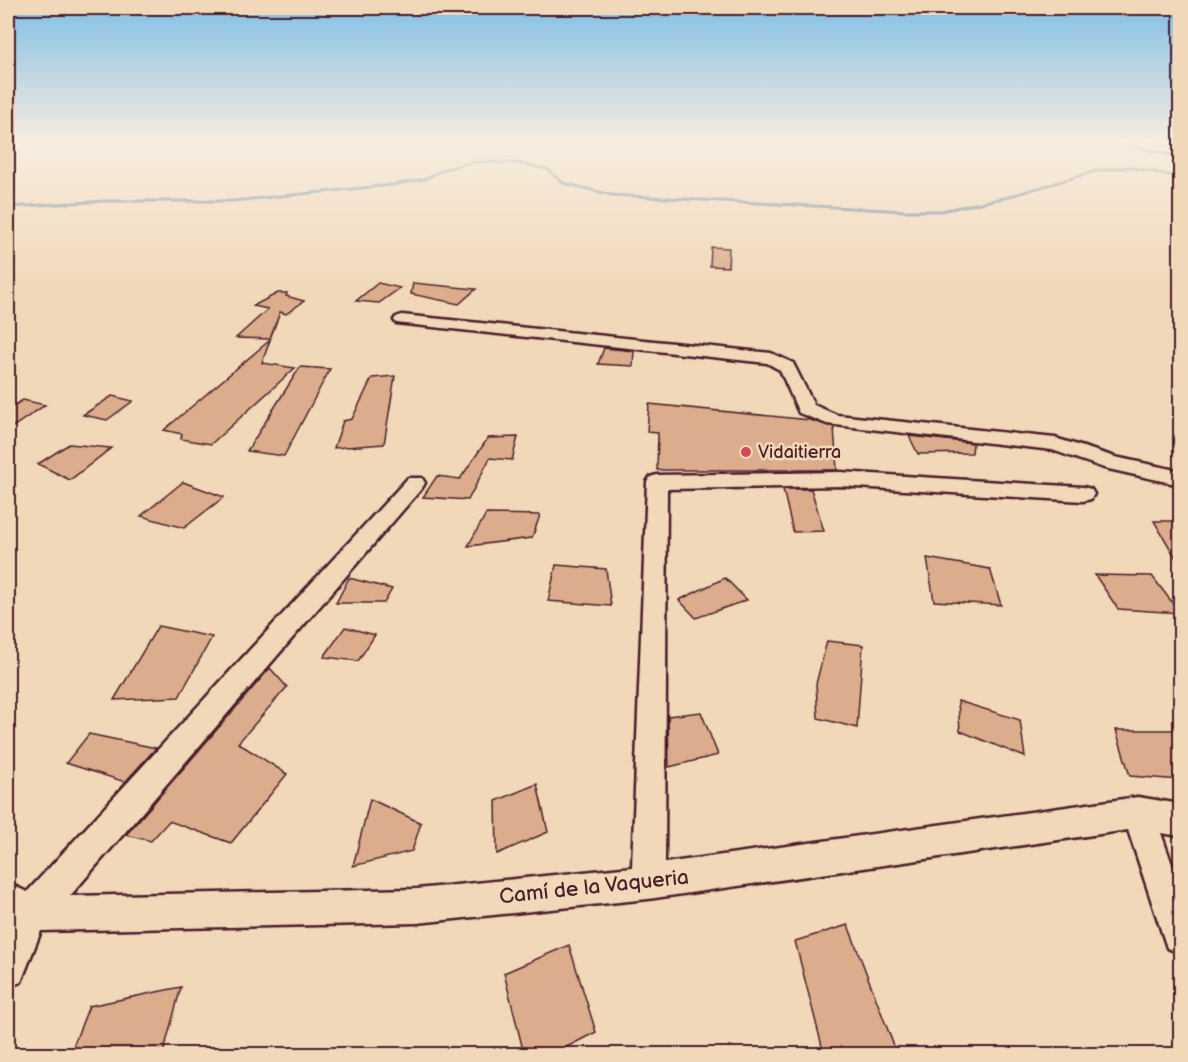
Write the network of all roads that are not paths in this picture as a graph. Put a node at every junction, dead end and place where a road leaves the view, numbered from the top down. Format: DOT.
graph roads {
  1 [pos="402,320"];
  2 [pos="1180,478"];
  3 [pos="415,483"];
  4 [pos="1083,494"];
  5 [pos="1138,813"];
  6 [pos="1180,820"];
  7 [pos="648,882"];
  8 [pos="19,907"];
  9 [pos="1180,935"];
  10 [pos="8,969"];
  1 -- 2 [label="street"];
  3 -- 8 [label="street"];
  4 -- 7 [label="street"];
  5 -- 6 [label="street, Camí de la Vaqueria"];
  5 -- 7 [label="street, Camí de la Vaqueria"];
  5 -- 9 [label="street"];
  7 -- 8 [label="street, Camí de la Vaqueria"];
  8 -- 10 [label="street"];
}
